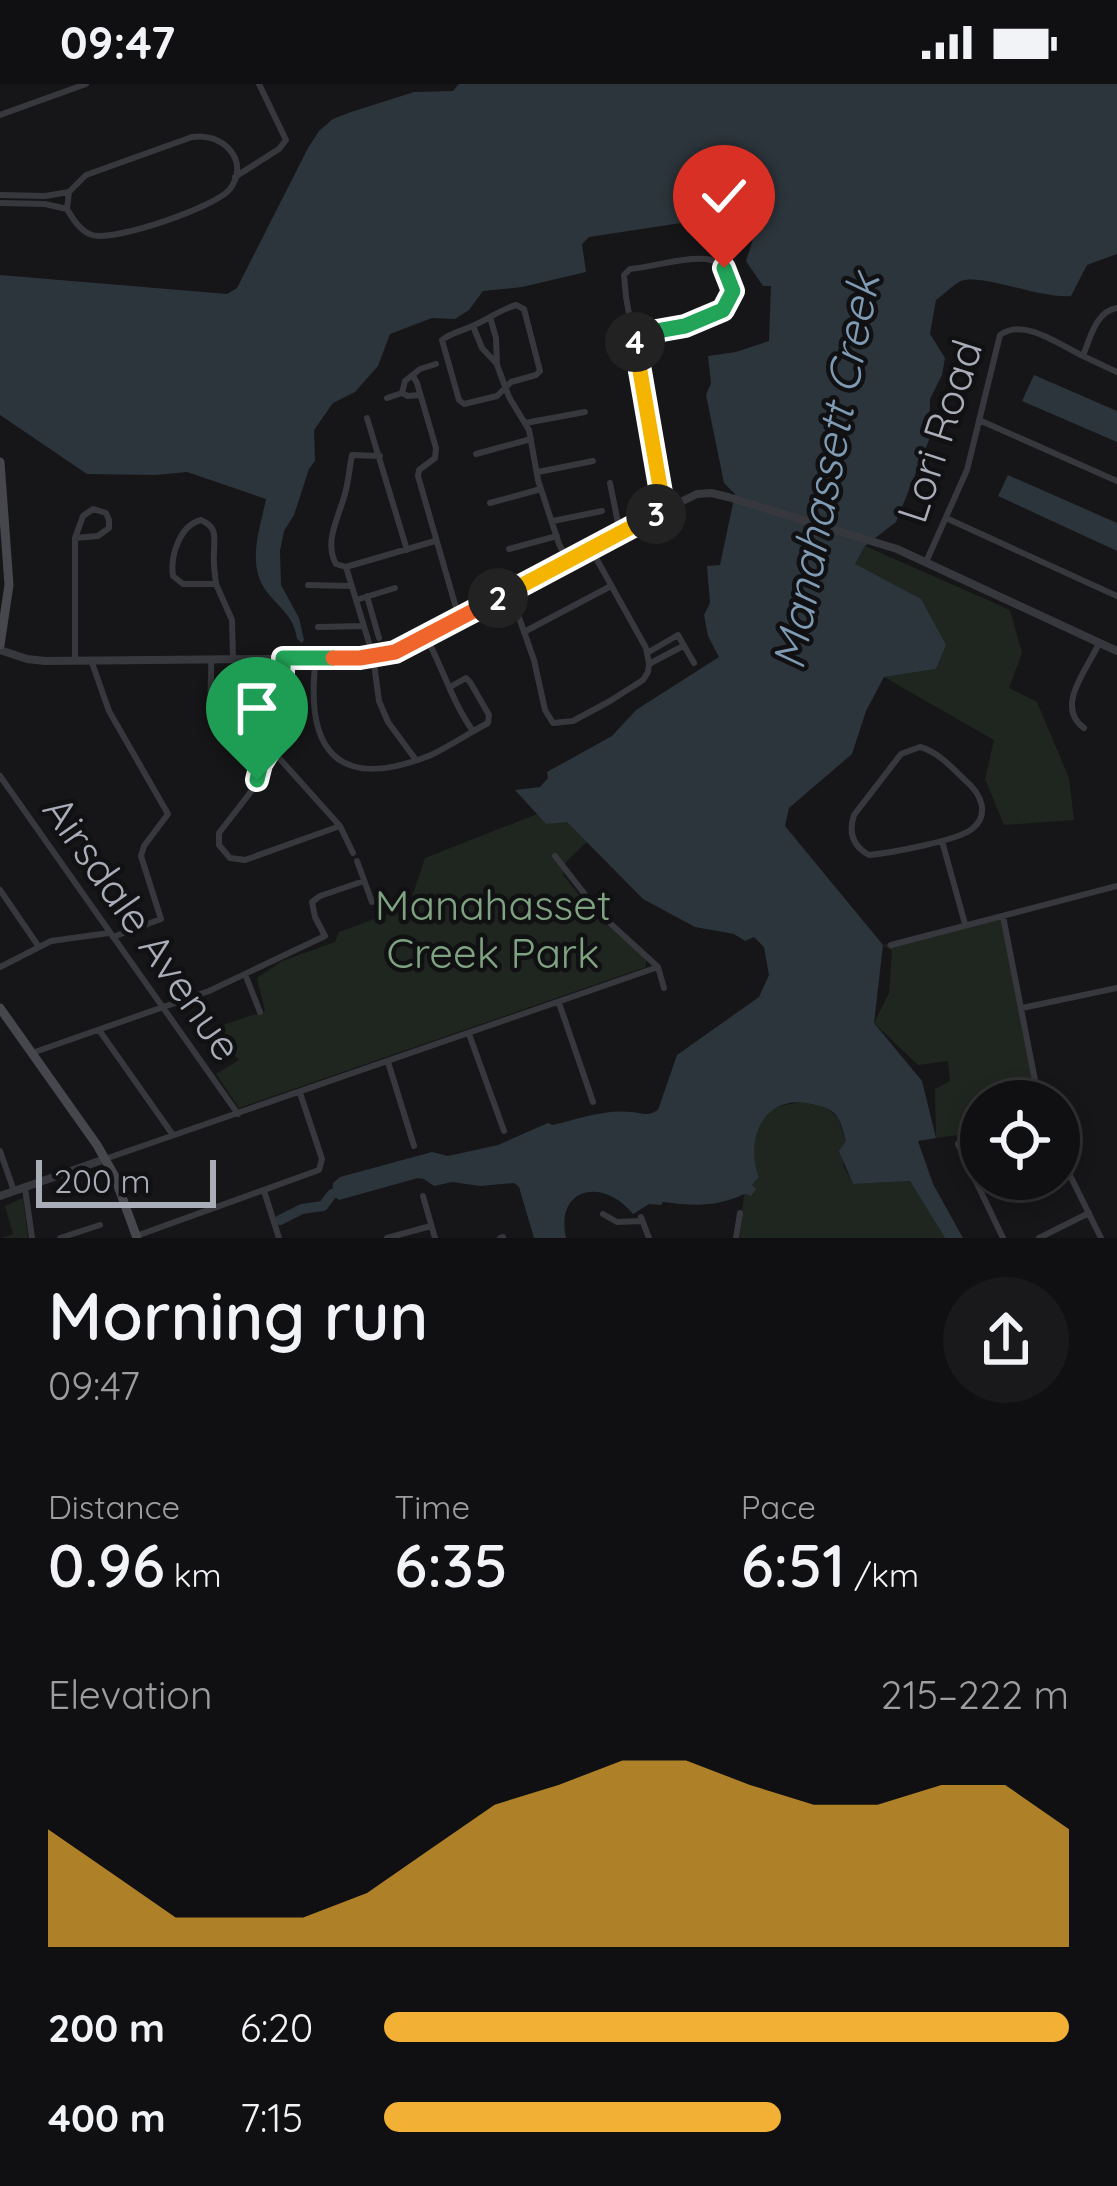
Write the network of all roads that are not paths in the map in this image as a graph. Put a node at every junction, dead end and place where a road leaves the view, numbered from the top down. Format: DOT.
graph roads {
  1 [pos="86,84"];
  2 [pos="259,84"];
  3 [pos="54,85"];
  4 [pos="54,95"];
  5 [pos="0,115"];
  6 [pos="235,177"];
  7 [pos="69,192"];
  8 [pos="0,199"];
  9 [pos="67,209"];
  10 [pos="1117,308"];
  11 [pos="490,317"];
  12 [pos="473,326"];
  13 [pos="634,335"];
  14 [pos="1083,356"];
  15 [pos="436,364"];
  16 [pos="497,364"];
  17 [pos="1117,372"];
  18 [pos="412,376"];
  19 [pos="506,388"];
  20 [pos="402,393"];
  21 [pos="419,395"];
  22 [pos="387,398"];
  23 [pos="585,412"];
  24 [pos="367,418"];
  25 [pos="980,420"];
  26 [pos="525,423"];
  27 [pos="531,439"];
  28 [pos="476,454"];
  29 [pos="380,456"];
  30 [pos="593,461"];
  31 [pos="0,462"];
  32 [pos="536,472"];
  33 [pos="1117,482"];
  34 [pos="610,483"];
  35 [pos="541,489"];
  36 [pos="490,503"];
  37 [pos="664,510"];
  38 [pos="602,511"];
  39 [pos="946,518"];
  40 [pos="553,521"];
  41 [pos="620,533"];
  42 [pos="557,536"];
  43 [pos="75,538"];
  44 [pos="436,541"];
  45 [pos="509,549"];
  46 [pos="591,549"];
  47 [pos="407,550"];
  48 [pos="568,561"];
  49 [pos="926,562"];
  50 [pos="346,567"];
  51 [pos="216,584"];
  52 [pos="308,586"];
  53 [pos="351,586"];
  54 [pos="612,586"];
  55 [pos="394,588"];
  56 [pos="510,592"];
  57 [pos="367,596"];
  58 [pos="1117,596"];
  59 [pos="356,600"];
  60 [pos="459,618"];
  61 [pos="363,626"];
  62 [pos="318,627"];
  63 [pos="524,632"];
  64 [pos="426,637"];
  65 [pos="379,638"];
  66 [pos="1100,643"];
  67 [pos="684,645"];
  68 [pos="0,648"];
  69 [pos="1117,651"];
  70 [pos="647,653"];
  71 [pos="373,656"];
  72 [pos="232,658"];
  73 [pos="283,658"];
  74 [pos="316,658"];
  75 [pos="211,659"];
  76 [pos="75,660"];
  77 [pos="91,660"];
  78 [pos="694,663"];
  79 [pos="649,664"];
  80 [pos="450,687"];
  81 [pos="1084,728"];
  82 [pos="473,731"];
  83 [pos="234,746"];
  84 [pos="271,749"];
  85 [pos="416,760"];
  86 [pos="0,776"];
  87 [pos="340,826"];
  88 [pos="942,839"];
  89 [pos="555,856"];
  90 [pos="364,880"];
  91 [pos="1117,886"];
  92 [pos="0,890"];
  93 [pos="372,902"];
  94 [pos="1003,915"];
  95 [pos="965,924"];
  96 [pos="112,935"];
  97 [pos="891,945"];
  98 [pos="39,947"];
  99 [pos="658,967"];
  100 [pos="0,968"];
  101 [pos="245,974"];
  102 [pos="664,988"];
  103 [pos="1117,988"];
  104 [pos="559,1003"];
  105 [pos="163,1007"];
  106 [pos="0,1008"];
  107 [pos="1022,1008"];
  108 [pos="260,1012"];
  109 [pos="11,1023"];
  110 [pos="99,1029"];
  111 [pos="0,1031"];
  112 [pos="469,1034"];
  113 [pos="32,1053"];
  114 [pos="388,1062"];
  115 [pos="1035,1080"];
  116 [pos="300,1093"];
  117 [pos="593,1102"];
  118 [pos="238,1114"];
  119 [pos="504,1131"];
  120 [pos="172,1135"];
  121 [pos="414,1146"];
  122 [pos="0,1151"];
  123 [pos="105,1159"];
  124 [pos="19,1189"];
  125 [pos="264,1191"];
  126 [pos="1080,1195"];
  127 [pos="0,1196"];
  128 [pos="423,1196"];
  129 [pos="985,1200"];
  130 [pos="740,1213"];
  131 [pos="1089,1213"];
  132 [pos="603,1214"];
  133 [pos="100,1226"];
  134 [pos="431,1226"];
  135 [pos="136,1237"];
  136 [pos="32,1238"];
  137 [pos="60,1238"];
  138 [pos="279,1238"];
  139 [pos="386,1238"];
  140 [pos="435,1238"];
  141 [pos="649,1238"];
  142 [pos="736,1238"];
  143 [pos="1003,1238"];
  144 [pos="1039,1238"];
  145 [pos="1101,1238"];
  1 -- 4 [label="street"];
  2 -- 6 [label="street"];
  3 -- 4 [label="street"];
  4 -- 5 [label="street"];
  6 -- 7 [label="street"];
  6 -- 9 [label="street"];
  7 -- 8 [label="street"];
  7 -- 9 [label="street"];
  8 -- 9 [label="street"];
  10 -- 14 [label="street"];
  11 -- 12 [label="street"];
  11 -- 16 [label="street"];
  11 -- 19 [label="street"];
  12 -- 16 [label="street"];
  12 -- 19 [label="street"];
  13 -- 13 [label="street"];
  13 -- 37 [label="street"];
  14 -- 17 [label="street, Lori Road"];
  14 -- 25 [label="street, Lori Road"];
  15 -- 18 [label="street"];
  16 -- 19 [label="street"];
  18 -- 20 [label="street"];
  18 -- 21 [label="street"];
  19 -- 26 [label="street"];
  20 -- 21 [label="street"];
  20 -- 22 [label="street"];
  21 -- 44 [label="street"];
  23 -- 26 [label="street"];
  24 -- 29 [label="street"];
  25 -- 33 [label="street"];
  25 -- 39 [label="street, Lori Road"];
  26 -- 27 [label="street"];
  27 -- 28 [label="street"];
  27 -- 32 [label="street"];
  29 -- 47 [label="street"];
  29 -- 50 [label="street"];
  30 -- 32 [label="street"];
  31 -- 68 [label="main road"];
  32 -- 35 [label="street"];
  34 -- 41 [label="street"];
  35 -- 36 [label="street"];
  35 -- 40 [label="street"];
  37 -- 41 [label="street"];
  37 -- 49 [label="street"];
  38 -- 40 [label="street"];
  39 -- 49 [label="street, Lori Road"];
  39 -- 58 [label="street"];
  40 -- 42 [label="street"];
  41 -- 46 [label="street"];
  42 -- 45 [label="street"];
  42 -- 48 [label="street"];
  43 -- 43 [label="street"];
  43 -- 76 [label="street"];
  44 -- 47 [label="street"];
  44 -- 60 [label="street"];
  46 -- 48 [label="street"];
  46 -- 54 [label="street"];
  47 -- 50 [label="street"];
  48 -- 56 [label="street"];
  49 -- 66 [label="street"];
  50 -- 53 [label="street"];
  51 -- 51 [label="street"];
  51 -- 72 [label="street"];
  52 -- 53 [label="street"];
  53 -- 59 [label="street"];
  54 -- 63 [label="street"];
  54 -- 70 [label="street"];
  55 -- 57 [label="street"];
  56 -- 60 [label="street"];
  56 -- 63 [label="street"];
  57 -- 59 [label="street"];
  57 -- 65 [label="street"];
  59 -- 61 [label="street"];
  60 -- 64 [label="street"];
  61 -- 62 [label="street"];
  61 -- 71 [label="street"];
  63 -- 79 [label="street"];
  64 -- 71 [label="street"];
  64 -- 80 [label="street"];
  66 -- 69 [label="street"];
  66 -- 81 [label="street"];
  67 -- 70 [label="street"];
  67 -- 78 [label="street"];
  67 -- 79 [label="street"];
  68 -- 76 [label="street"];
  70 -- 79 [label="street"];
  71 -- 74 [label="street"];
  71 -- 85 [label="street"];
  72 -- 73 [label="street"];
  72 -- 75 [label="street"];
  73 -- 74 [label="street"];
  73 -- 84 [label="street"];
  74 -- 85 [label="street"];
  75 -- 77 [label="street"];
  75 -- 83 [label="street"];
  76 -- 77 [label="street"];
  77 -- 96 [label="street"];
  80 -- 82 [label="street"];
  80 -- 82 [label="street"];
  82 -- 85 [label="street"];
  84 -- 87 [label="street"];
  84 -- 87 [label="street"];
  86 -- 96 [label="street, Airsdale Avenue"];
  87 -- 90 [label="street"];
  88 -- 88 [label="street"];
  88 -- 95 [label="street"];
  89 -- 99 [label="street"];
  90 -- 93 [label="street"];
  90 -- 101 [label="street"];
  91 -- 94 [label="street"];
  92 -- 98 [label="street"];
  94 -- 95 [label="street"];
  94 -- 107 [label="street"];
  95 -- 97 [label="street"];
  96 -- 98 [label="street"];
  96 -- 105 [label="street, Airsdale Avenue"];
  98 -- 100 [label="street"];
  99 -- 102 [label="street"];
  99 -- 104 [label="street"];
  101 -- 105 [label="street"];
  101 -- 108 [label="street"];
  103 -- 107 [label="street"];
  104 -- 112 [label="street"];
  104 -- 117 [label="street"];
  105 -- 110 [label="street"];
  105 -- 118 [label="street, Airsdale Avenue"];
  106 -- 109 [label="main road"];
  107 -- 115 [label="street"];
  109 -- 111 [label="street"];
  109 -- 113 [label="main road"];
  110 -- 113 [label="street"];
  110 -- 120 [label="street"];
  112 -- 114 [label="street"];
  112 -- 119 [label="street"];
  113 -- 123 [label="main road"];
  114 -- 116 [label="street"];
  114 -- 121 [label="street"];
  116 -- 118 [label="street"];
  116 -- 125 [label="street"];
  118 -- 120 [label="street"];
  120 -- 123 [label="street"];
  122 -- 124 [label="street"];
  123 -- 124 [label="street"];
  123 -- 135 [label="main road"];
  124 -- 127 [label="street"];
  124 -- 136 [label="street"];
  125 -- 135 [label="street"];
  125 -- 138 [label="street"];
  126 -- 131 [label="street"];
  128 -- 134 [label="street"];
  129 -- 143 [label="street"];
  130 -- 142 [label="street"];
  131 -- 144 [label="street"];
  131 -- 145 [label="street"];
  132 -- 141 [label="street"];
  133 -- 137 [label="street"];
  134 -- 139 [label="street"];
  134 -- 140 [label="street"];
}
